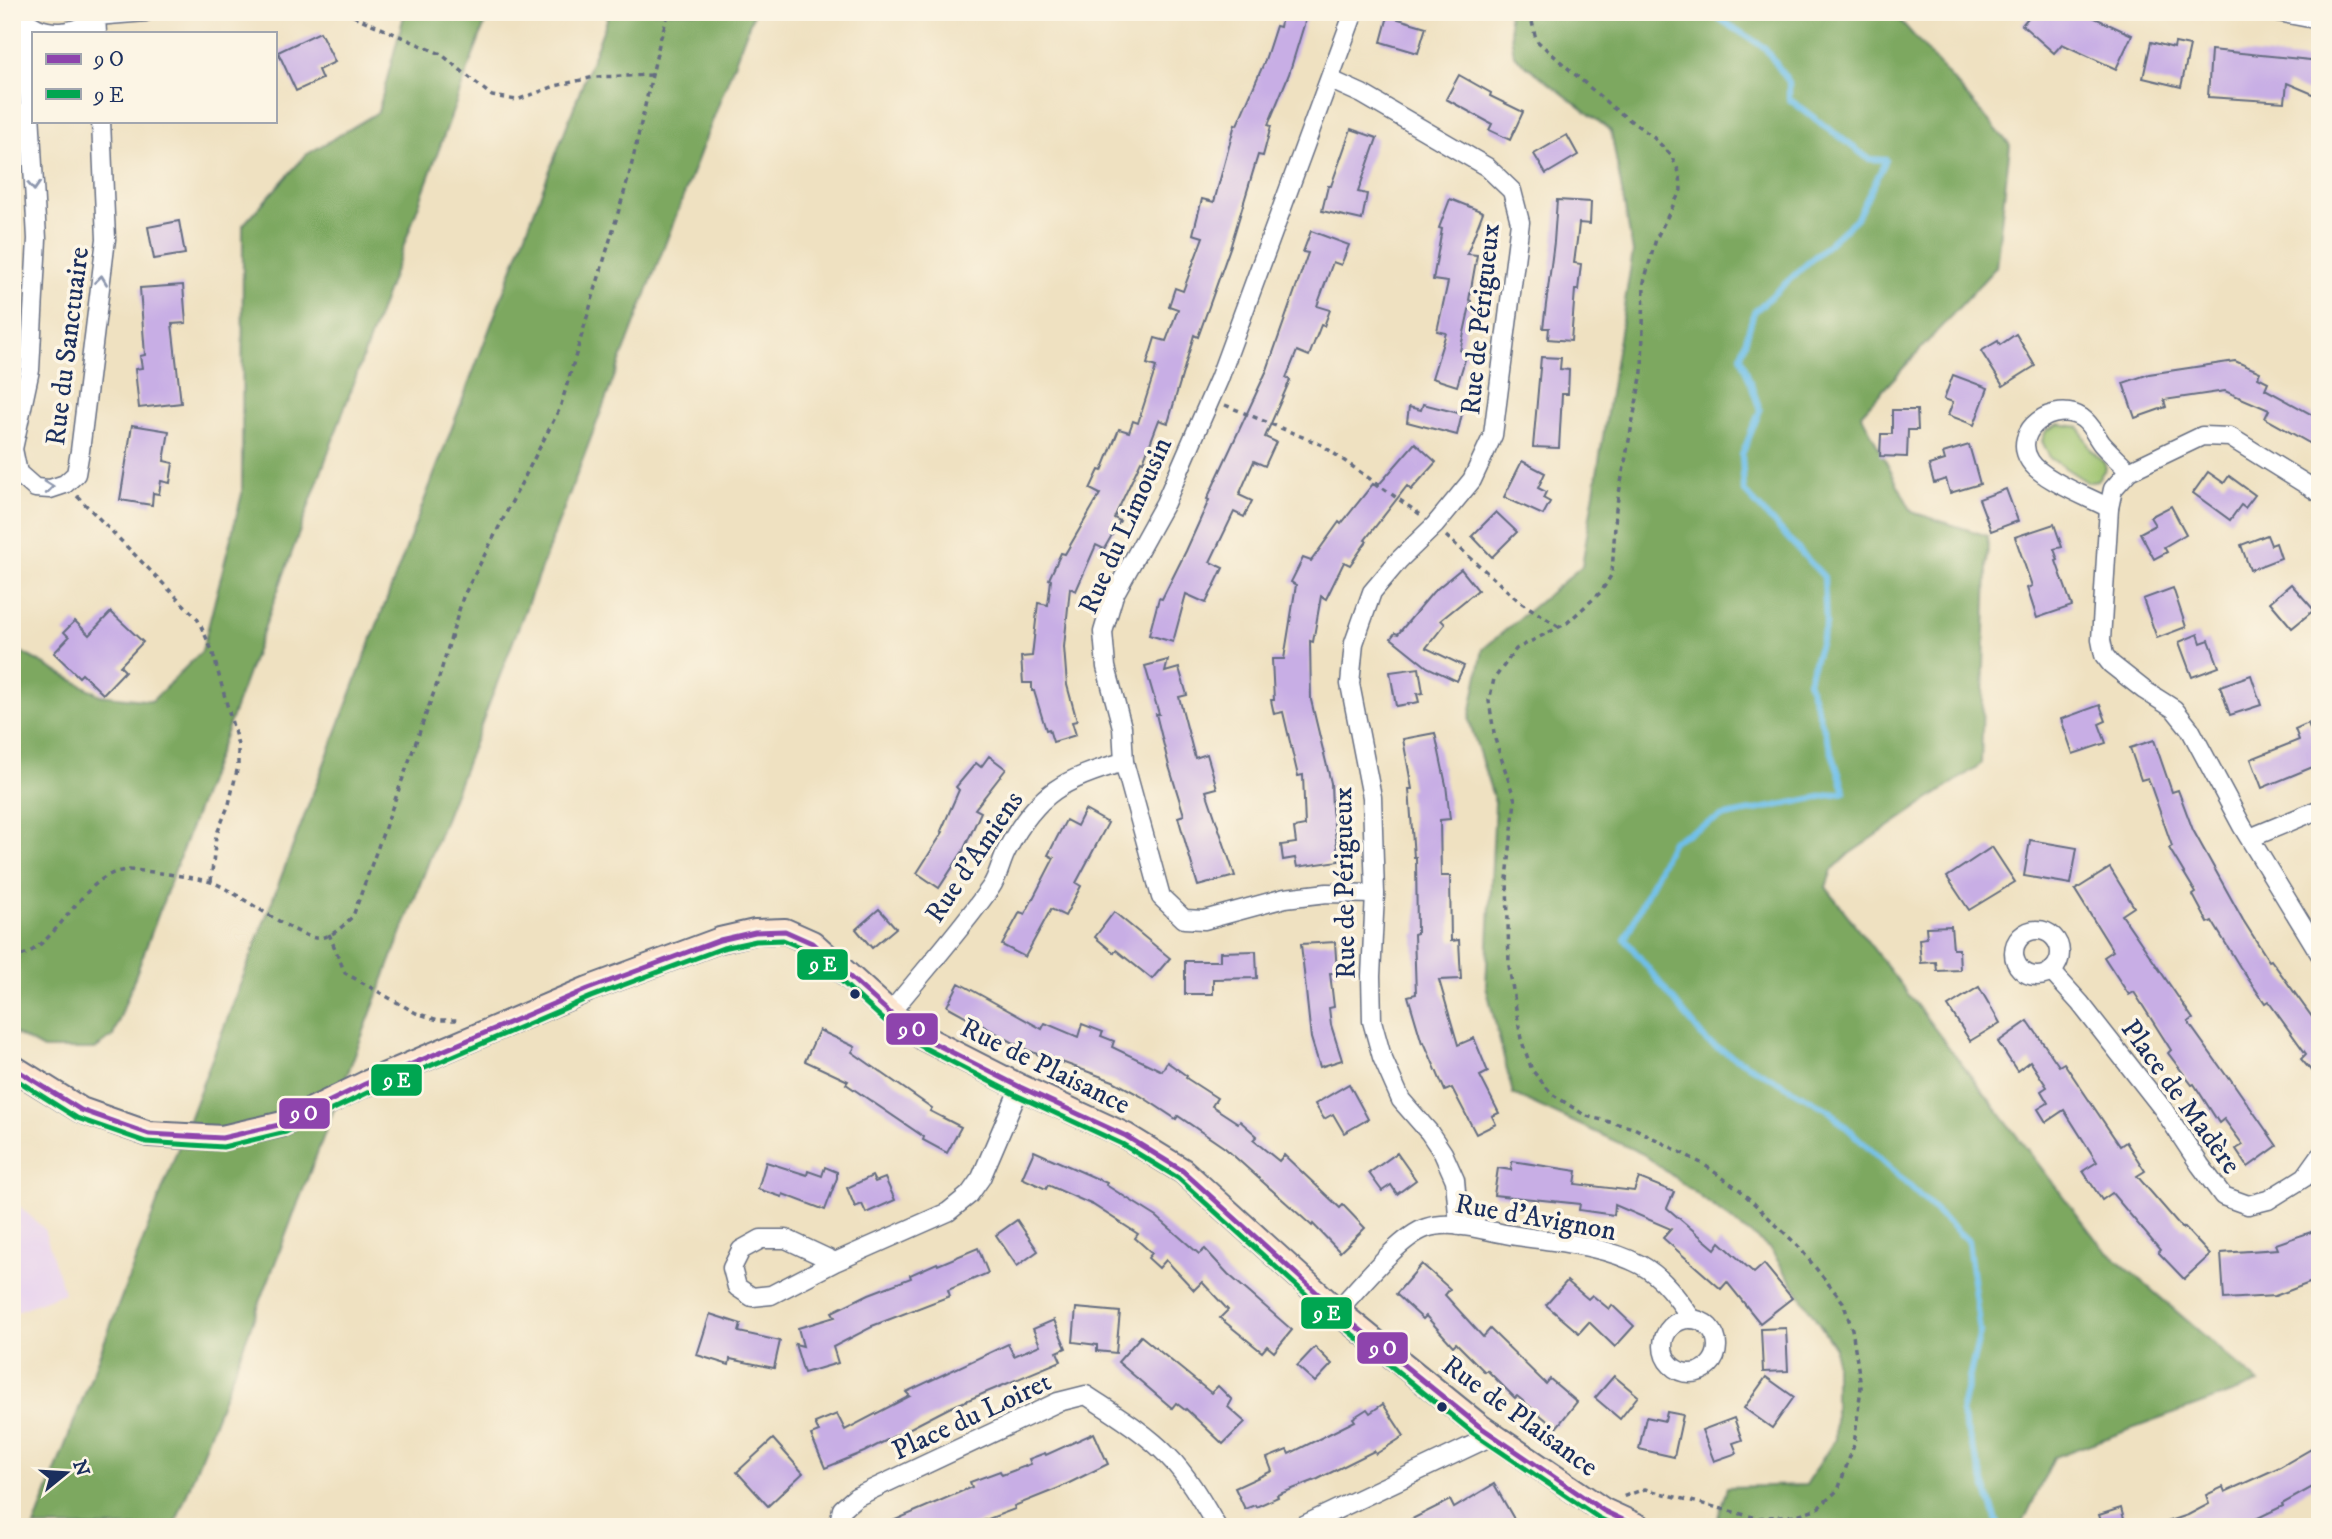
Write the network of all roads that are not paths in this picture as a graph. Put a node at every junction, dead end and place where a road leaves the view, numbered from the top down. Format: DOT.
graph roads {
  1 [pos="146,12"];
  2 [pos="1354,12"];
  3 [pos="2278,12"];
  4 [pos="18,18"];
  5 [pos="2320,20"];
  6 [pos="98,21"];
  7 [pos="1331,80"];
  8 [pos="101,122"];
  9 [pos="2129,471"];
  10 [pos="2320,493"];
  11 [pos="2109,508"];
  12 [pos="1124,762"];
  13 [pos="2320,809"];
  14 [pos="2250,838"];
  15 [pos="1375,894"];
  16 [pos="2320,954"];
  17 [pos="2050,971"];
  18 [pos="890,1013"];
  19 [pos="12,1068"];
  20 [pos="1020,1087"];
  21 [pos="2320,1156"];
  22 [pos="1459,1226"];
  23 [pos="835,1262"];
  24 [pos="1337,1311"];
  25 [pos="1692,1319"];
  26 [pos="1494,1435"];
  27 [pos="838,1527"];
  28 [pos="1217,1527"];
  29 [pos="1300,1527"];
  30 [pos="1639,1527"];
  1 -- 6 [label="street"];
  2 -- 7 [label="street, Rue du Limousin"];
  3 -- 5 [label="street"];
  4 -- 6 [label="street"];
  4 -- 8 [label="street, Rue du Sanctuaire, one-way"];
  7 -- 12 [label="street, Rue du Limousin"];
  7 -- 15 [label="street, Rue de Périgueux"];
  9 -- 10 [label="street"];
  9 -- 11 [label="street"];
  9 -- 11 [label="street"];
  11 -- 14 [label="street"];
  12 -- 15 [label="street, Rue du Limousin"];
  12 -- 18 [label="street, Rue d'Amiens"];
  13 -- 14 [label="street"];
  14 -- 16 [label="street"];
  15 -- 22 [label="street, Rue de Périgueux"];
  17 -- 21 [label="street, Place de Madère"];
  18 -- 19 [label="street, Rue de Plaisance"];
  18 -- 20 [label="street, Rue de Plaisance"];
  20 -- 23 [label="street"];
  20 -- 24 [label="street, Rue de Plaisance"];
  22 -- 24 [label="street, Rue d'Avignon"];
  22 -- 25 [label="street, Rue d'Avignon"];
  23 -- 23 [label="street"];
  24 -- 26 [label="street, Rue de Plaisance"];
  26 -- 29 [label="street"];
  26 -- 30 [label="street, Rue de Plaisance"];
  27 -- 28 [label="street, Place du Loiret"];
}
